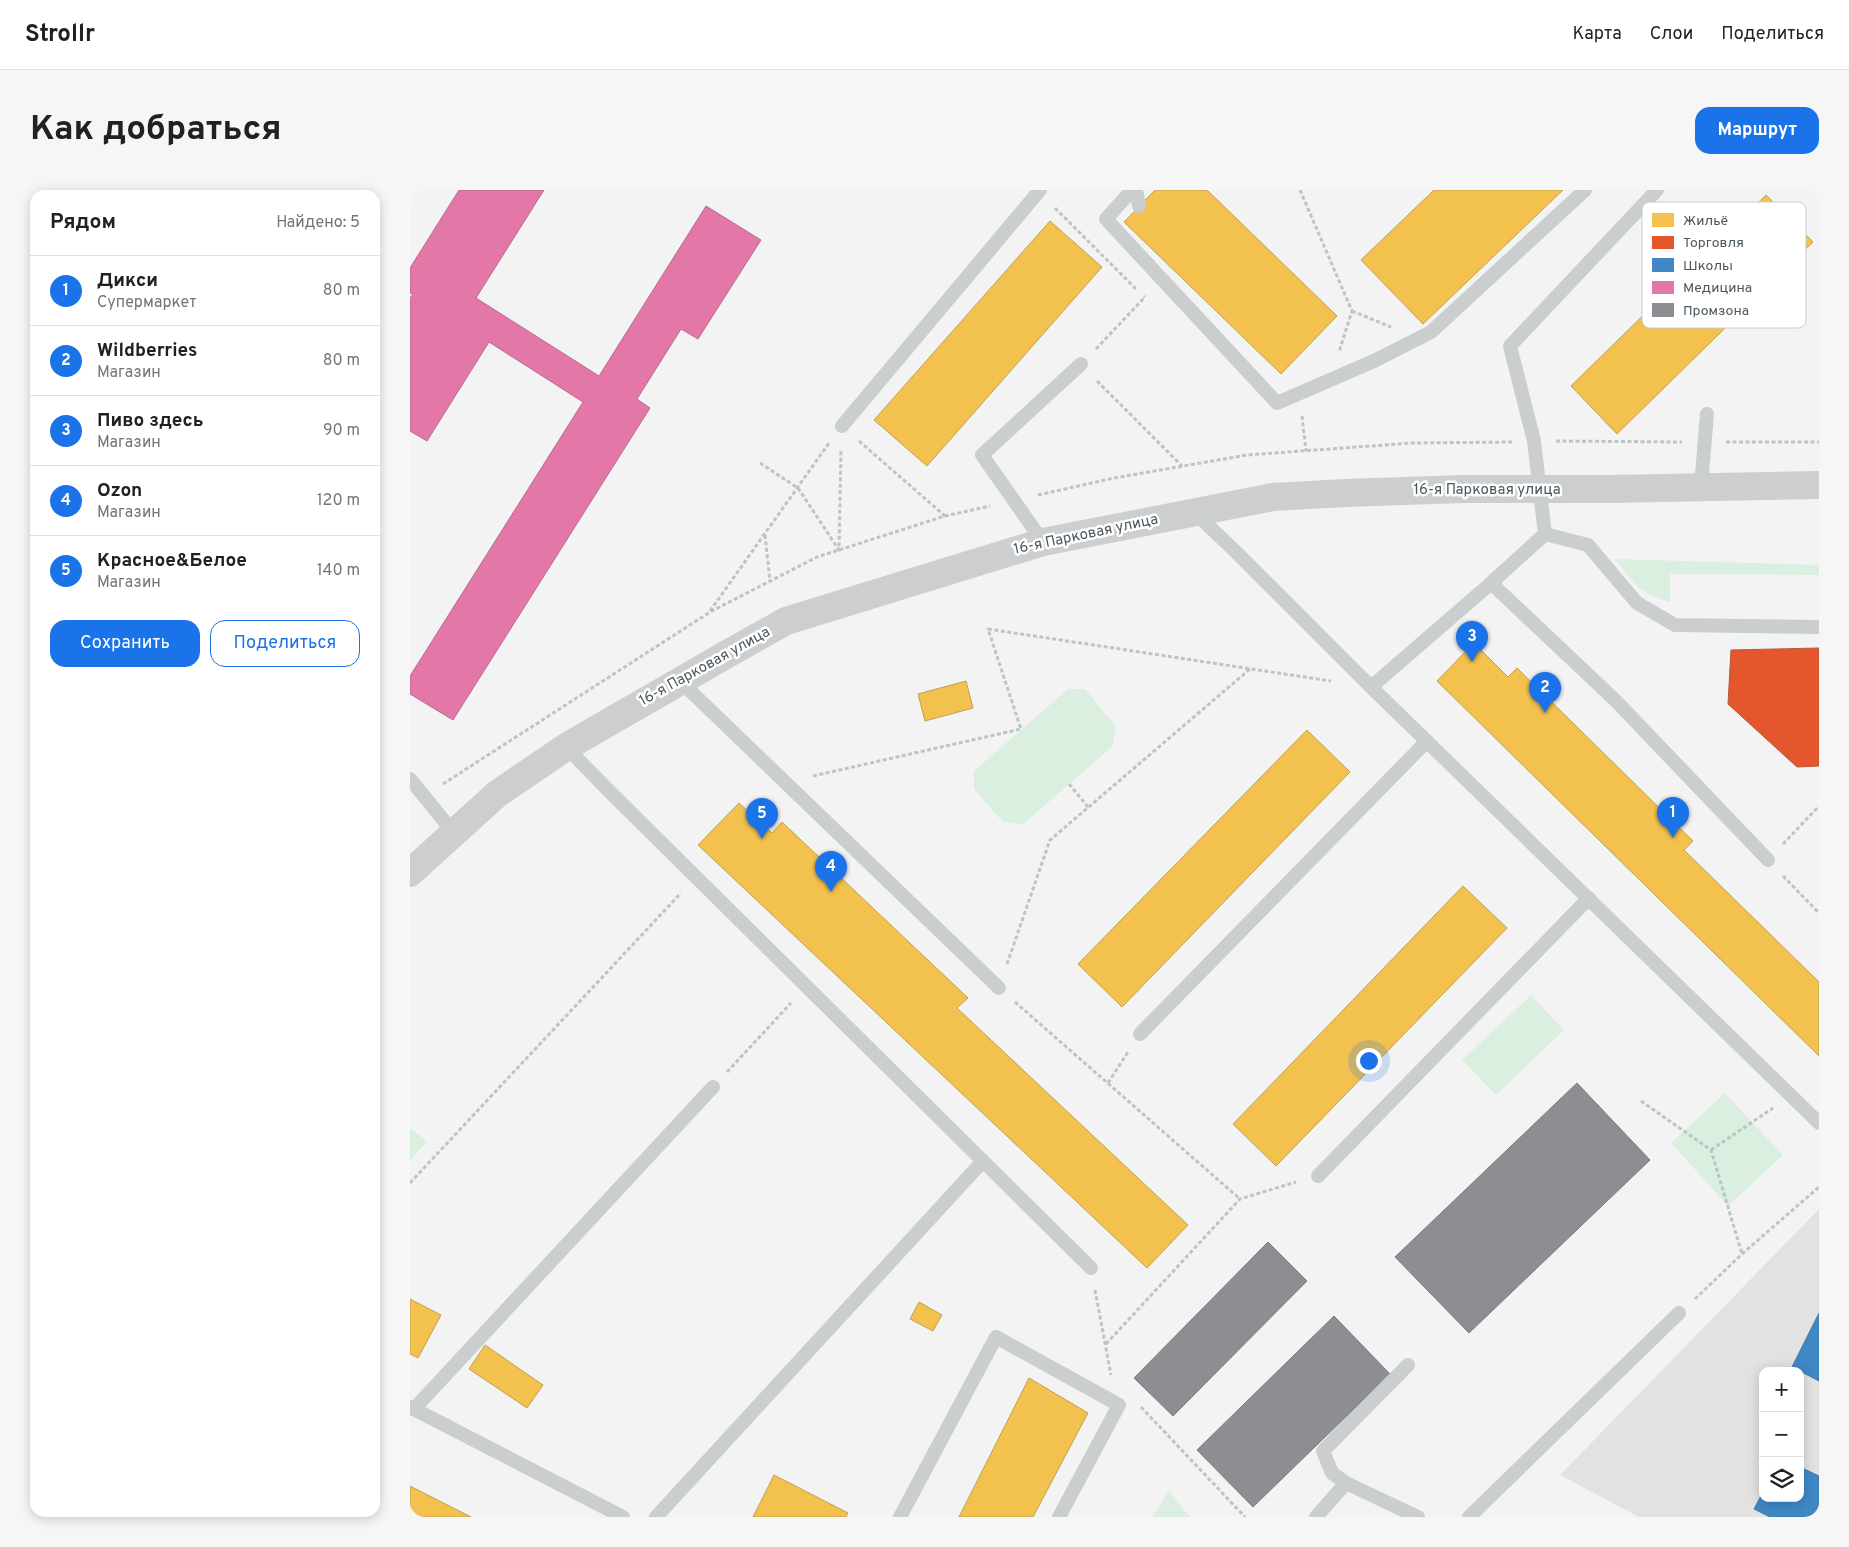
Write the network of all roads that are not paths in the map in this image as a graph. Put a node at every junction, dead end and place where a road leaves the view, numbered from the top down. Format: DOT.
graph roads {
  1 [pos="1132,190"];
  2 [pos="1136,190"];
  3 [pos="1585,190"];
  4 [pos="1657,190"];
  5 [pos="1039,191"];
  6 [pos="1646,202"];
  7 [pos="1139,206"];
  8 [pos="1642,206"];
  9 [pos="1081,364"];
  10 [pos="1707,414"];
  11 [pos="842,426"];
  12 [pos="1819,485"];
  13 [pos="1702,486"];
  14 [pos="1539,490"];
  15 [pos="1194,512"];
  16 [pos="1545,534"];
  17 [pos="1044,542"];
  18 [pos="1491,583"];
  19 [pos="1819,627"];
  20 [pos="680,681"];
  21 [pos="1371,687"];
  22 [pos="1427,741"];
  23 [pos="566,747"];
  24 [pos="410,779"];
  25 [pos="454,833"];
  26 [pos="1768,860"];
  27 [pos="410,873"];
  28 [pos="1588,898"];
  29 [pos="999,988"];
  30 [pos="1140,1034"];
  31 [pos="713,1087"];
  32 [pos="1819,1123"];
  33 [pos="983,1161"];
  34 [pos="1318,1176"];
  35 [pos="1091,1268"];
  36 [pos="1679,1313"];
  37 [pos="1408,1365"];
  38 [pos="412,1408"];
  39 [pos="1346,1482"];
  40 [pos="623,1517"];
  41 [pos="656,1517"];
  42 [pos="900,1517"];
  43 [pos="1058,1517"];
  44 [pos="1316,1517"];
  45 [pos="1418,1517"];
  46 [pos="1469,1517"];
  1 -- 3 [label="lane"];
  2 -- 7 [label="lane"];
  4 -- 6 [label="lane"];
  5 -- 11 [label="lane"];
  8 -- 14 [label="lane"];
  9 -- 17 [label="lane"];
  10 -- 13 [label="lane"];
  12 -- 13 [label="main road, 16-я Парковая улица"];
  13 -- 14 [label="main road, 16-я Парковая улица"];
  14 -- 15 [label="main road, 16-я Парковая улица"];
  14 -- 16 [label="lane"];
  15 -- 17 [label="main road, 16-я Парковая улица"];
  15 -- 21 [label="lane"];
  16 -- 18 [label="lane"];
  16 -- 19 [label="lane"];
  17 -- 20 [label="main road, 16-я Парковая улица"];
  18 -- 21 [label="lane"];
  18 -- 26 [label="lane"];
  20 -- 23 [label="main road, 16-я Парковая улица"];
  20 -- 29 [label="lane"];
  21 -- 22 [label="lane"];
  22 -- 28 [label="lane"];
  22 -- 30 [label="lane"];
  23 -- 25 [label="main road, 16-я Парковая улица"];
  23 -- 33 [label="lane"];
  24 -- 25 [label="lane"];
  25 -- 27 [label="main road, 16-я Парковая улица"];
  28 -- 32 [label="lane"];
  28 -- 34 [label="lane"];
  31 -- 38 [label="lane"];
  33 -- 35 [label="lane"];
  33 -- 41 [label="lane"];
  36 -- 46 [label="lane"];
  37 -- 39 [label="lane"];
  38 -- 40 [label="lane"];
  39 -- 44 [label="lane"];
  39 -- 45 [label="lane"];
  42 -- 43 [label="lane"];
}
